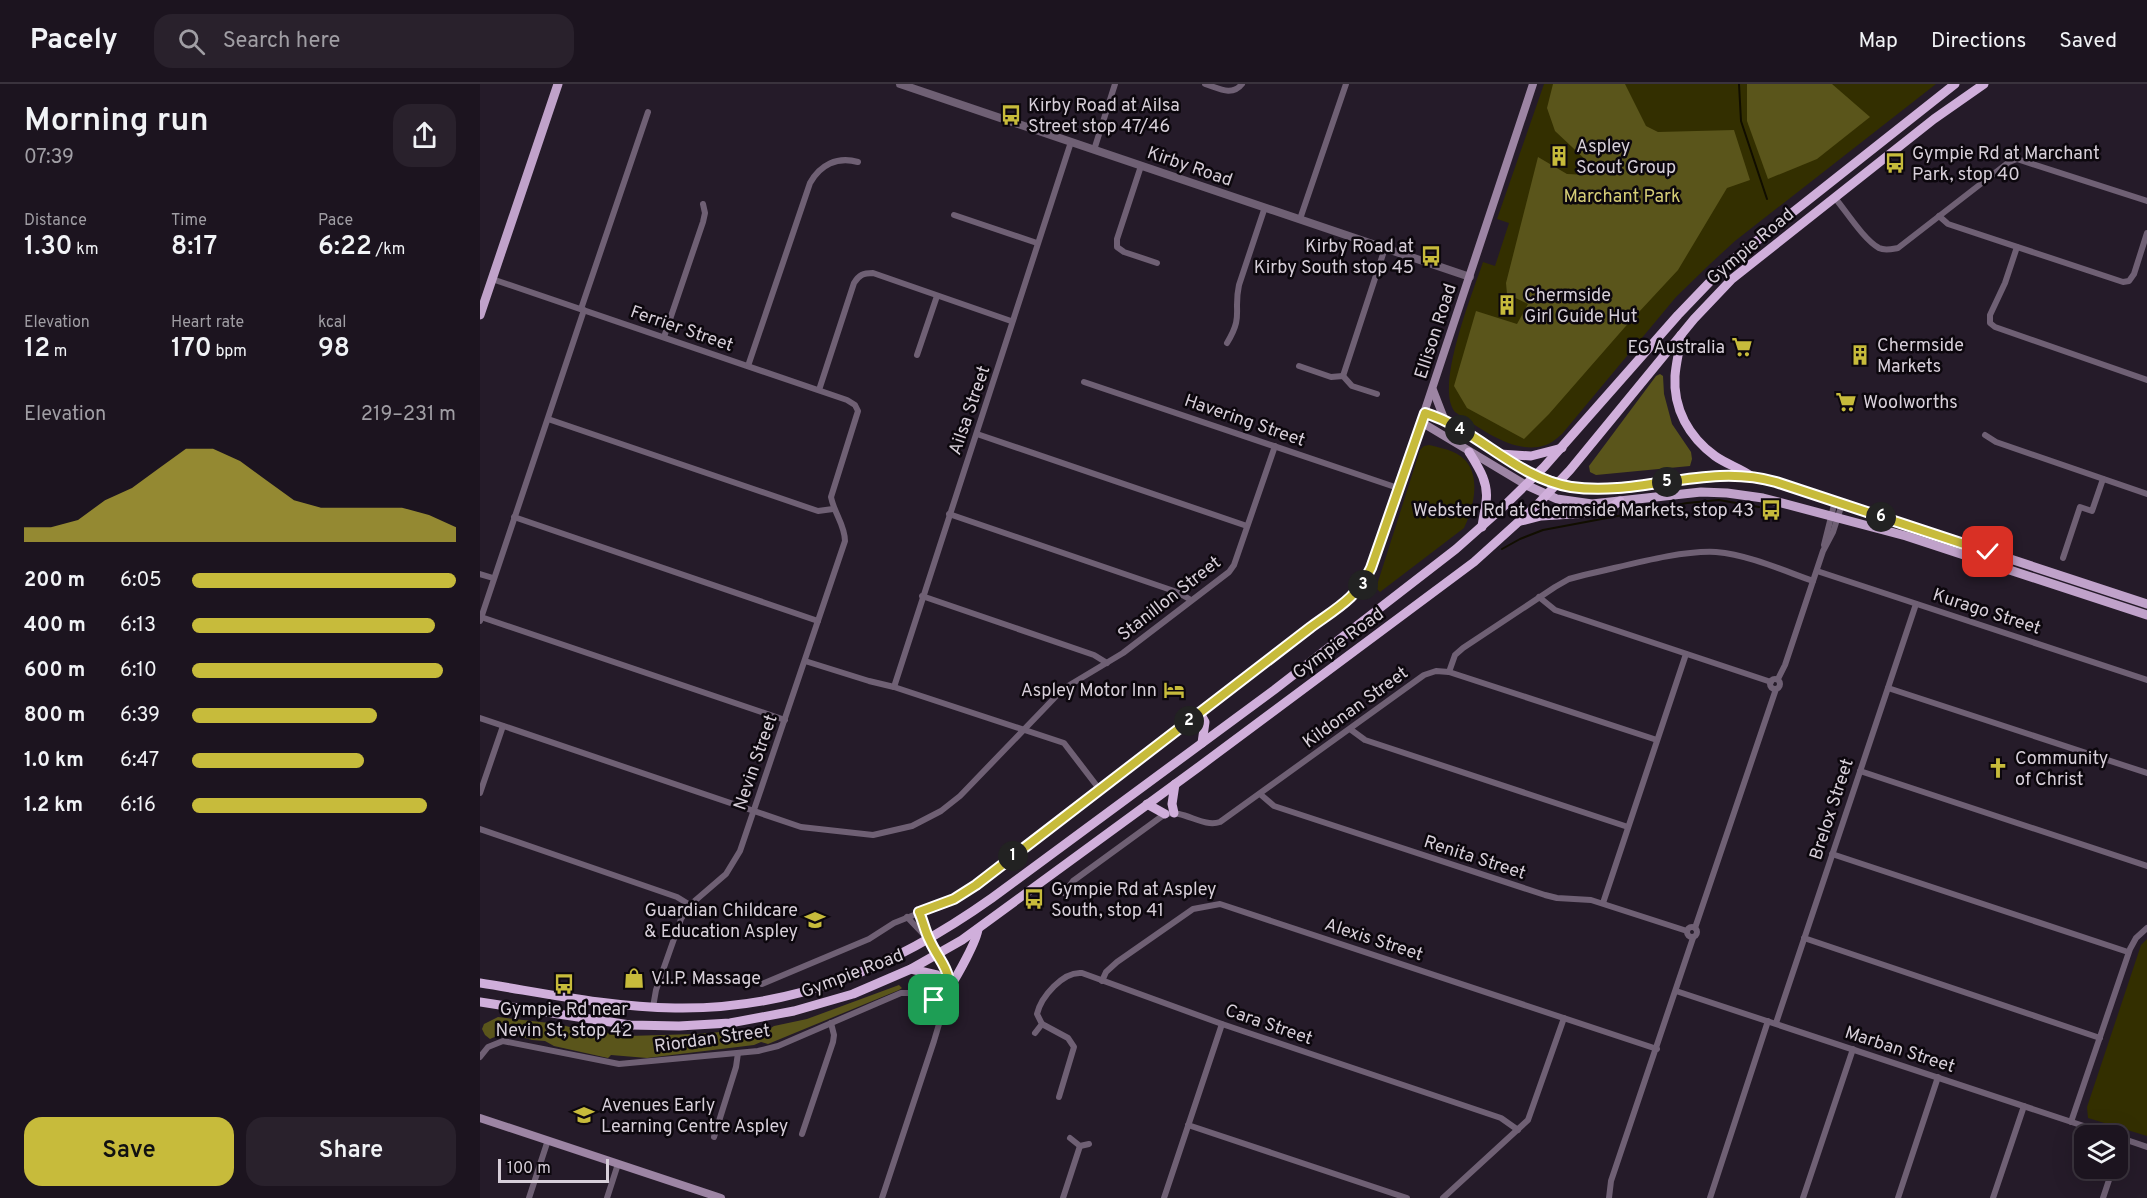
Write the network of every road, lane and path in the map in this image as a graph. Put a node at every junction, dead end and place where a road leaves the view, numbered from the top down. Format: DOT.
graph roads {
  1 [pos="556,84"];
  2 [pos="900,84"];
  3 [pos="1116,84"];
  4 [pos="1205,84"];
  5 [pos="1242,84"];
  6 [pos="1346,84"];
  7 [pos="1533,84"];
  8 [pos="1955,84"];
  9 [pos="1984,84"];
  10 [pos="1237,89"];
  11 [pos="1240,98"];
  12 [pos="648,112"];
  13 [pos="1071,142"];
  14 [pos="1094,150"];
  15 [pos="858,162"];
  16 [pos="1141,166"];
  17 [pos="1835,198"];
  18 [pos="2147,201"];
  19 [pos="703,204"];
  20 [pos="1265,207"];
  21 [pos="954,215"];
  22 [pos="1939,216"];
  23 [pos="1300,219"];
  24 [pos="2147,233"];
  25 [pos="1037,243"];
  26 [pos="2017,247"];
  27 [pos="1385,248"];
  28 [pos="2139,256"];
  29 [pos="2147,258"];
  30 [pos="1157,263"];
  31 [pos="1470,277"];
  32 [pos="492,279"];
  33 [pos="937,296"];
  34 [pos="582,310"];
  35 [pos="480,315"];
  36 [pos="1011,321"];
  37 [pos="1681,335"];
  38 [pos="663,337"];
  39 [pos="1227,343"];
  40 [pos="917,355"];
  41 [pos="748,366"];
  42 [pos="1299,366"];
  43 [pos="1343,376"];
  44 [pos="2147,380"];
  45 [pos="1084,382"];
  46 [pos="819,390"];
  47 [pos="1433,390"];
  48 [pos="1377,394"];
  49 [pos="1423,418"];
  50 [pos="548,419"];
  51 [pos="1445,421"];
  52 [pos="977,434"];
  53 [pos="1985,435"];
  54 [pos="1275,446"];
  55 [pos="1562,448"];
  56 [pos="1469,452"];
  57 [pos="1500,454"];
  58 [pos="1536,475"];
  59 [pos="1751,476"];
  60 [pos="2103,478"];
  61 [pos="1557,484"];
  62 [pos="1526,485"];
  63 [pos="1398,488"];
  64 [pos="2147,494"];
  65 [pos="1546,495"];
  66 [pos="1620,501"];
  67 [pos="1838,503"];
  68 [pos="2070,504"];
  69 [pos="2080,507"];
  70 [pos="833,509"];
  71 [pos="949,514"];
  72 [pos="514,517"];
  73 [pos="1834,517"];
  74 [pos="1519,521"];
  75 [pos="1248,526"];
  76 [pos="1482,527"];
  77 [pos="2063,558"];
  78 [pos="1816,571"];
  79 [pos="480,574"];
  80 [pos="493,578"];
  81 [pos="1813,581"];
  82 [pos="1362,586"];
  83 [pos="922,596"];
  84 [pos="1539,597"];
  85 [pos="1191,600"];
  86 [pos="1916,604"];
  87 [pos="2147,604"];
  88 [pos="2147,615"];
  89 [pos="481,619"];
  90 [pos="818,621"];
  91 [pos="1686,654"];
  92 [pos="805,661"];
  93 [pos="1107,663"];
  94 [pos="1449,672"];
  95 [pos="1778,679"];
  96 [pos="2147,680"];
  97 [pos="1770,682"];
  98 [pos="894,687"];
  99 [pos="1888,687"];
  100 [pos="1776,689"];
  101 [pos="1200,713"];
  102 [pos="480,718"];
  103 [pos="785,720"];
  104 [pos="503,726"];
  105 [pos="1350,729"];
  106 [pos="1023,730"];
  107 [pos="1657,740"];
  108 [pos="1202,743"];
  109 [pos="1860,771"];
  110 [pos="2147,773"];
  111 [pos="1175,784"];
  112 [pos="1100,790"];
  113 [pos="480,793"];
  114 [pos="1260,794"];
  115 [pos="1147,804"];
  116 [pos="754,811"];
  117 [pos="1170,814"];
  118 [pos="1628,827"];
  119 [pos="480,829"];
  120 [pos="1832,854"];
  121 [pos="2147,866"];
  122 [pos="1064,893"];
  123 [pos="1603,903"];
  124 [pos="690,905"];
  125 [pos="919,912"];
  126 [pos="907,917"];
  127 [pos="1695,928"];
  128 [pos="2147,928"];
  129 [pos="978,929"];
  130 [pos="1687,931"];
  131 [pos="1693,938"];
  132 [pos="1804,938"];
  133 [pos="929,939"];
  134 [pos="2128,952"];
  135 [pos="938,954"];
  136 [pos="911,969"];
  137 [pos="1102,981"];
  138 [pos="480,983"];
  139 [pos="762,984"];
  140 [pos="950,987"];
  141 [pos="1676,991"];
  142 [pos="600,1001"];
  143 [pos="480,1002"];
  144 [pos="945,1004"];
  145 [pos="653,1007"];
  146 [pos="1564,1018"];
  147 [pos="597,1021"];
  148 [pos="1768,1021"];
  149 [pos="831,1023"];
  150 [pos="1776,1023"];
  151 [pos="1042,1024"];
  152 [pos="1222,1024"];
  153 [pos="1035,1033"];
  154 [pos="2100,1038"];
  155 [pos="1657,1049"];
  156 [pos="1853,1049"];
  157 [pos="738,1053"];
  158 [pos="480,1057"];
  159 [pos="1938,1077"];
  160 [pos="1059,1097"];
  161 [pos="2024,1106"];
  162 [pos="480,1118"];
  163 [pos="2071,1122"];
  164 [pos="1188,1125"];
  165 [pos="2080,1125"];
  166 [pos="1518,1130"];
  167 [pos="802,1134"];
  168 [pos="714,1137"];
  169 [pos="1070,1138"];
  170 [pos="548,1140"];
  171 [pos="2128,1140"];
  172 [pos="1089,1144"];
  173 [pos="1080,1146"];
  174 [pos="2147,1147"];
  175 [pos="618,1164"];
  176 [pos="2109,1179"];
  177 [pos="704,1195"];
  178 [pos="1064,1196"];
  179 [pos="529,1198"];
  180 [pos="607,1198"];
  181 [pos="721,1198"];
  182 [pos="882,1198"];
  183 [pos="1074,1198"];
  184 [pos="1164,1198"];
  185 [pos="1407,1198"];
  186 [pos="1443,1198"];
  187 [pos="1609,1198"];
  188 [pos="1710,1198"];
  189 [pos="1803,1198"];
  190 [pos="1898,1198"];
  191 [pos="1993,1198"];
  192 [pos="2103,1198"];
  1 -- 32 [label="main road"];
  2 -- 13 [label="street, Kirby Road"];
  3 -- 14 [label="street"];
  4 -- 10 [label="street"];
  5 -- 10 [label="street"];
  6 -- 23 [label="street"];
  7 -- 31 [label="main road, Ellison Road"];
  8 -- 55 [label="highway, Gympie Road"];
  9 -- 17 [label="highway, Gympie Road"];
  10 -- 11 [label="street"];
  12 -- 34 [label="street"];
  13 -- 14 [label="street, Kirby Road"];
  13 -- 25 [label="street, Ailsa Street"];
  14 -- 16 [label="street, Kirby Road"];
  15 -- 41 [label="street"];
  16 -- 20 [label="street, Kirby Road"];
  16 -- 30 [label="street"];
  17 -- 22 [label="street"];
  17 -- 37 [label="highway, Gympie Road"];
  18 -- 22 [label="street"];
  19 -- 38 [label="street"];
  20 -- 23 [label="street, Kirby Road"];
  20 -- 39 [label="street"];
  21 -- 25 [label="street"];
  22 -- 26 [label="street"];
  23 -- 27 [label="street, Kirby Road"];
  24 -- 28 [label="street"];
  25 -- 36 [label="street, Ailsa Street"];
  26 -- 28 [label="street"];
  26 -- 44 [label="street"];
  27 -- 31 [label="street, Kirby Road"];
  27 -- 43 [label="street"];
  28 -- 29 [label="street"];
  31 -- 47 [label="main road, Ellison Road"];
  32 -- 34 [label="street, Ferrier Street"];
  32 -- 35 [label="main road"];
  33 -- 36 [label="street"];
  33 -- 40 [label="street"];
  33 -- 46 [label="street"];
  34 -- 38 [label="street, Ferrier Street"];
  34 -- 50 [label="street"];
  36 -- 52 [label="street, Ailsa Street"];
  37 -- 59 [label="highway"];
  37 -- 61 [label="highway, Gympie Road"];
  38 -- 41 [label="street, Ferrier Street"];
  41 -- 46 [label="street, Ferrier Street"];
  42 -- 43 [label="street"];
  43 -- 48 [label="street"];
  45 -- 54 [label="street, Havering Street"];
  46 -- 70 [label="street, Ferrier Street"];
  47 -- 49 [label="main road, Ellison Road"];
  47 -- 51 [label="main road"];
  49 -- 51 [label="main road"];
  49 -- 56 [label="main road"];
  49 -- 63 [label="street, Ellison Road"];
  50 -- 70 [label="street"];
  50 -- 72 [label="street"];
  51 -- 57 [label="main road"];
  52 -- 71 [label="street, Ailsa Street"];
  52 -- 75 [label="street"];
  53 -- 60 [label="street"];
  54 -- 63 [label="street, Havering Street"];
  54 -- 75 [label="street, Stanillon Street"];
  55 -- 57 [label="highway"];
  55 -- 58 [label="highway, Gympie Road"];
  56 -- 62 [label="main road"];
  56 -- 76 [label="highway"];
  57 -- 58 [label="main road"];
  58 -- 61 [label="main road"];
  58 -- 62 [label="highway, Gympie Road"];
  59 -- 61 [label="main road"];
  59 -- 67 [label="main road"];
  60 -- 64 [label="street"];
  60 -- 69 [label="street"];
  61 -- 65 [label="highway, Gympie Road"];
  62 -- 65 [label="main road"];
  62 -- 76 [label="highway, Gympie Road"];
  63 -- 82 [label="street, Ellison Road"];
  65 -- 66 [label="main road"];
  65 -- 74 [label="highway, Gympie Road"];
  66 -- 73 [label="main road"];
  66 -- 74 [label="highway"];
  67 -- 73 [label="street"];
  67 -- 87 [label="main road"];
  68 -- 69 [label="street"];
  69 -- 77 [label="street"];
  70 -- 90 [label="street, Nevin Street"];
  71 -- 83 [label="street, Ailsa Street"];
  71 -- 85 [label="street"];
  72 -- 80 [label="street"];
  72 -- 90 [label="street"];
  73 -- 78 [label="street"];
  73 -- 88 [label="main road"];
  74 -- 111 [label="highway, Gympie Road"];
  75 -- 85 [label="street, Stanillon Street"];
  76 -- 108 [label="highway, Gympie Road"];
  78 -- 81 [label="street"];
  78 -- 86 [label="street, Kurago Street"];
  79 -- 80 [label="street"];
  80 -- 89 [label="street"];
  81 -- 84 [label="street"];
  81 -- 95 [label="street"];
  82 -- 101 [label="street, Gympie Road"];
  83 -- 93 [label="street"];
  83 -- 98 [label="street, Ailsa Street"];
  84 -- 91 [label="street"];
  84 -- 94 [label="street"];
  85 -- 93 [label="street, Stanillon Street"];
  86 -- 96 [label="street, Kurago Street"];
  86 -- 99 [label="street, Brelox Street"];
  89 -- 103 [label="street"];
  90 -- 92 [label="street, Nevin Street"];
  91 -- 97 [label="street"];
  91 -- 107 [label="street"];
  92 -- 98 [label="street"];
  92 -- 103 [label="street, Nevin Street"];
  93 -- 106 [label="street, Stanillon Street"];
  94 -- 105 [label="street, Kildonan Street"];
  94 -- 107 [label="street"];
  95 -- 97 [label="street"];
  95 -- 100 [label="street"];
  97 -- 100 [label="street"];
  98 -- 106 [label="street"];
  99 -- 109 [label="street, Brelox Street"];
  99 -- 110 [label="street"];
  100 -- 127 [label="street"];
  101 -- 108 [label="highway"];
  101 -- 112 [label="street, Gympie Road"];
  102 -- 104 [label="street, Stanillon Street"];
  103 -- 116 [label="street, Nevin Street"];
  104 -- 113 [label="street"];
  104 -- 116 [label="street, Stanillon Street"];
  105 -- 114 [label="street, Kildonan Street"];
  105 -- 118 [label="street"];
  106 -- 112 [label="street"];
  106 -- 116 [label="street, Stanillon Street"];
  107 -- 118 [label="street"];
  108 -- 133 [label="highway, Gympie Road"];
  109 -- 120 [label="street, Brelox Street"];
  109 -- 121 [label="street"];
  111 -- 115 [label="highway, Gympie Road"];
  111 -- 117 [label="highway"];
  112 -- 125 [label="street, Gympie Road"];
  114 -- 117 [label="street, Kildonan Street"];
  114 -- 123 [label="street, Renita Street"];
  115 -- 117 [label="highway"];
  115 -- 129 [label="highway, Gympie Road"];
  116 -- 124 [label="street, Nevin Street"];
  117 -- 122 [label="street"];
  118 -- 123 [label="street"];
  119 -- 124 [label="street"];
  120 -- 132 [label="street, Brelox Street"];
  120 -- 134 [label="street"];
  123 -- 130 [label="street, Renita Street"];
  124 -- 145 [label="street, Nevin Street"];
  125 -- 126 [label="street, Gympie Road"];
  125 -- 133 [label="street"];
  126 -- 133 [label="street, Gympie Road"];
  126 -- 139 [label="street, Gympie Road"];
  127 -- 130 [label="street"];
  127 -- 131 [label="street"];
  128 -- 134 [label="street"];
  129 -- 135 [label="highway, Gympie Road"];
  129 -- 140 [label="highway"];
  130 -- 131 [label="street"];
  131 -- 141 [label="street"];
  132 -- 150 [label="street, Brelox Street"];
  132 -- 154 [label="street"];
  133 -- 135 [label="street"];
  133 -- 145 [label="highway, Gympie Road"];
  134 -- 154 [label="street"];
  135 -- 136 [label="highway, Gympie Road"];
  135 -- 140 [label="street"];
  136 -- 140 [label="highway"];
  136 -- 147 [label="highway, Gympie Road"];
  137 -- 146 [label="street, Alexis Street"];
  137 -- 151 [label="street, Cara Street"];
  137 -- 152 [label="street, Cara Street"];
  138 -- 142 [label="highway, Gympie Road"];
  140 -- 144 [label="street"];
  141 -- 148 [label="street, Marban Street"];
  141 -- 155 [label="street"];
  142 -- 145 [label="highway, Gympie Road"];
  142 -- 147 [label="highway"];
  143 -- 147 [label="highway, Gympie Road"];
  144 -- 149 [label="street, Riordan Street"];
  144 -- 182 [label="street"];
  146 -- 155 [label="street, Alexis Street"];
  146 -- 166 [label="street"];
  148 -- 150 [label="street, Marban Street"];
  148 -- 188 [label="street"];
  149 -- 157 [label="street, Riordan Street"];
  149 -- 167 [label="street"];
  150 -- 156 [label="street, Marban Street"];
  151 -- 153 [label="street, Cara Street"];
  151 -- 160 [label="street"];
  152 -- 164 [label="street"];
  152 -- 166 [label="street, Cara Street"];
  154 -- 163 [label="street"];
  155 -- 187 [label="street"];
  156 -- 159 [label="street, Marban Street"];
  156 -- 189 [label="street"];
  157 -- 158 [label="street, Riordan Street"];
  157 -- 168 [label="street"];
  159 -- 161 [label="street, Marban Street"];
  159 -- 190 [label="street"];
  161 -- 163 [label="street, Marban Street"];
  161 -- 191 [label="street"];
  162 -- 170 [label="main road"];
  163 -- 165 [label="street, Marban Street"];
  164 -- 184 [label="street"];
  164 -- 185 [label="street"];
  166 -- 186 [label="street"];
  169 -- 173 [label="street"];
  170 -- 175 [label="main road"];
  170 -- 179 [label="street"];
  171 -- 174 [label="street, Marban Street"];
  172 -- 173 [label="street"];
  173 -- 178 [label="street"];
  175 -- 177 [label="main road"];
  175 -- 180 [label="street"];
  176 -- 192 [label="street"];
  177 -- 181 [label="main road"];
  178 -- 183 [label="street"];
}
